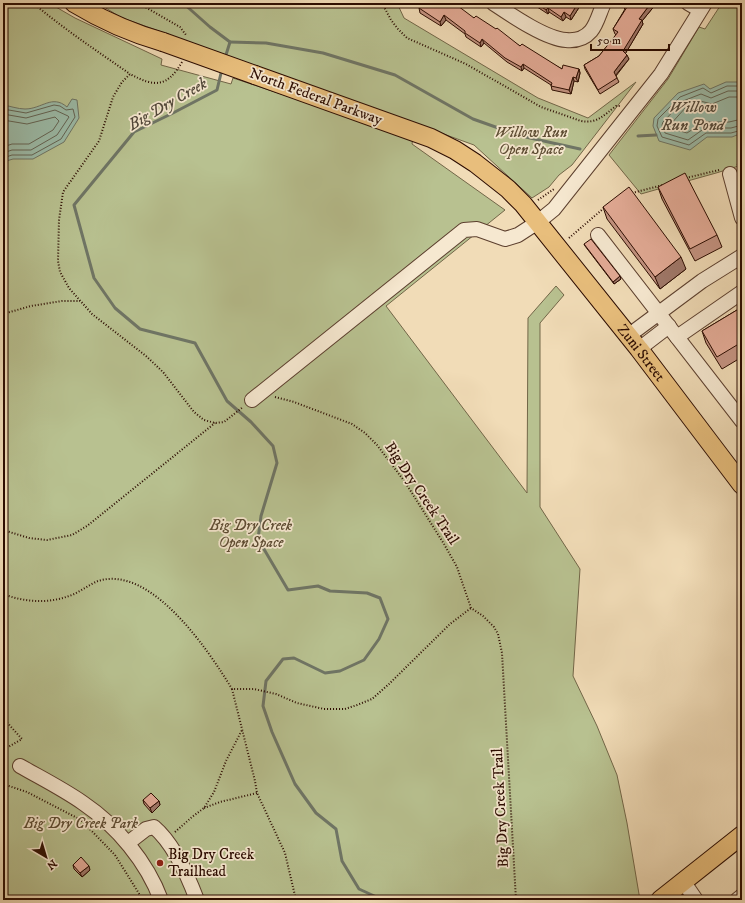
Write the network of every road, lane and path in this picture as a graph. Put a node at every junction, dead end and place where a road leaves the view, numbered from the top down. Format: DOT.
graph roads {
  1 [pos="33,3"];
  2 [pos="74,3"];
  3 [pos="138,3"];
  4 [pos="382,3"];
  5 [pos="493,3"];
  6 [pos="604,3"];
  7 [pos="698,5"];
  8 [pos="188,38"];
  9 [pos="184,56"];
  10 [pos="130,74"];
  11 [pos="617,112"];
  12 [pos="742,163"];
  13 [pos="729,169"];
  14 [pos="683,179"];
  15 [pos="668,183"];
  16 [pos="554,189"];
  17 [pos="631,194"];
  18 [pos="537,201"];
  19 [pos="604,208"];
  20 [pos="742,218"];
  21 [pos="538,222"];
  22 [pos="598,235"];
  23 [pos="569,238"];
  24 [pos="742,256"];
  25 [pos="742,292"];
  26 [pos="80,301"];
  27 [pos="659,313"];
  28 [pos="3,314"];
  29 [pos="673,332"];
  30 [pos="634,342"];
  31 [pos="273,396"];
  32 [pos="249,402"];
  33 [pos="742,421"];
  34 [pos="215,423"];
  35 [pos="741,483"];
  36 [pos="3,530"];
  37 [pos="3,594"];
  38 [pos="471,608"];
  39 [pos="232,689"];
  40 [pos="3,718"];
  41 [pos="242,729"];
  42 [pos="3,750"];
  43 [pos="20,766"];
  44 [pos="3,781"];
  45 [pos="4,785"];
  46 [pos="257,793"];
  47 [pos="204,808"];
  48 [pos="742,835"];
  49 [pos="165,839"];
  50 [pos="128,844"];
  51 [pos="683,881"];
  52 [pos="742,896"];
  53 [pos="143,900"];
  54 [pos="160,900"];
  55 [pos="197,900"];
  56 [pos="296,900"];
  57 [pos="516,900"];
  58 [pos="660,900"];
  59 [pos="696,900"];
  60 [pos="737,900"];
  1 -- 10 [label="path"];
  2 -- 21 [label="main road, North Federal Parkway, bridge"];
  3 -- 8 [label="path"];
  4 -- 11 [label="path"];
  5 -- 6 [label="street"];
  7 -- 21 [label="street"];
  9 -- 10 [label="path"];
  10 -- 26 [label="path"];
  12 -- 13 [label="path"];
  13 -- 14 [label="path"];
  13 -- 20 [label="street"];
  15 -- 17 [label="path"];
  16 -- 18 [label="path"];
  19 -- 23 [label="path"];
  21 -- 30 [label="main road, Zuni Street"];
  21 -- 32 [label="street"];
  22 -- 27 [label="street"];
  24 -- 27 [label="street"];
  25 -- 29 [label="street"];
  26 -- 28 [label="path"];
  26 -- 34 [label="path"];
  27 -- 29 [label="street"];
  27 -- 30 [label="street"];
  29 -- 30 [label="street"];
  29 -- 33 [label="street"];
  30 -- 35 [label="main road, Zuni Street"];
  31 -- 38 [label="path, Big Dry Creek Trail"];
  32 -- 34 [label="path"];
  34 -- 36 [label="path"];
  37 -- 39 [label="path"];
  38 -- 39 [label="path"];
  38 -- 57 [label="path, Big Dry Creek Trail"];
  39 -- 41 [label="path"];
  40 -- 42 [label="path"];
  41 -- 46 [label="path"];
  41 -- 47 [label="path"];
  43 -- 50 [label="street"];
  44 -- 45 [label="path"];
  45 -- 53 [label="path"];
  46 -- 47 [label="path"];
  46 -- 56 [label="path"];
  47 -- 49 [label="path"];
  48 -- 51 [label="main road"];
  49 -- 50 [label="street"];
  49 -- 55 [label="street"];
  50 -- 54 [label="street"];
  51 -- 58 [label="main road"];
  51 -- 59 [label="street"];
  52 -- 60 [label="street"];
}
